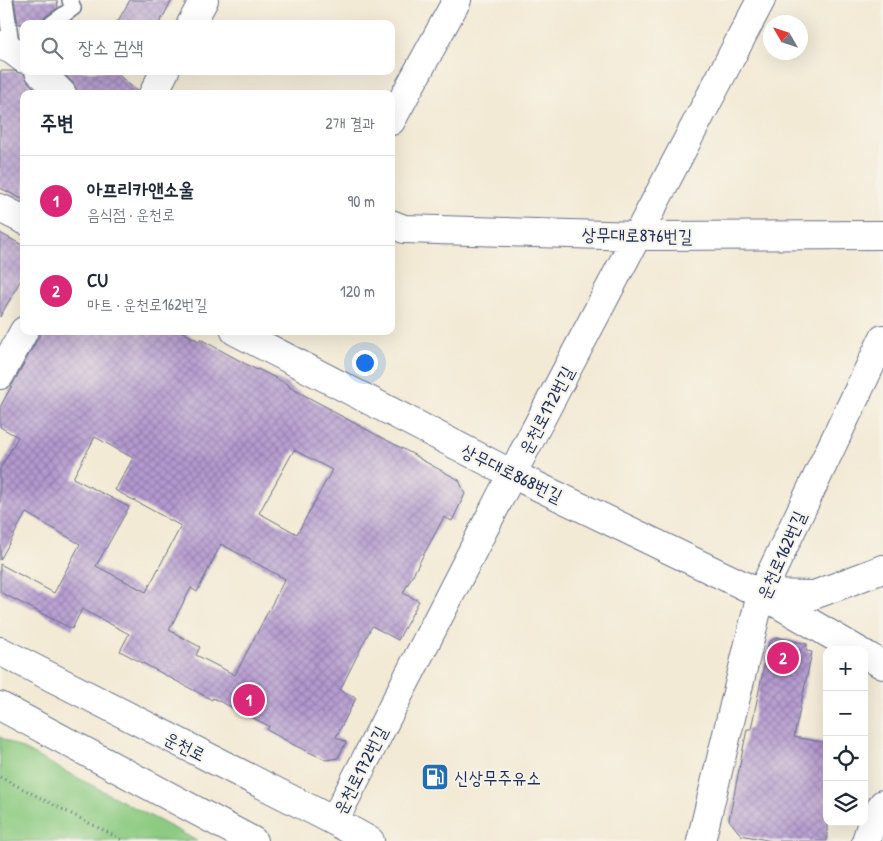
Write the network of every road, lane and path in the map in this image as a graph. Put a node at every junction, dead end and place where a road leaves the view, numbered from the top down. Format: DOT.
graph roads {
  1 [pos="5,0"];
  2 [pos="70,0"];
  3 [pos="204,0"];
  4 [pos="457,0"];
  5 [pos="761,0"];
  6 [pos="56,20"];
  7 [pos="193,20"];
  8 [pos="12,51"];
  9 [pos="42,75"];
  10 [pos="163,75"];
  11 [pos="58,90"];
  12 [pos="155,90"];
  13 [pos="395,113"];
  14 [pos="0,208"];
  15 [pos="20,218"];
  16 [pos="395,226"];
  17 [pos="883,235"];
  18 [pos="638,236"];
  19 [pos="22,335"];
  20 [pos="252,335"];
  21 [pos="270,339"];
  22 [pos="883,339"];
  23 [pos="0,375"];
  24 [pos="512,474"];
  25 [pos="883,569"];
  26 [pos="761,594"];
  27 [pos="850,646"];
  28 [pos="0,651"];
  29 [pos="868,656"];
  30 [pos="883,665"];
  31 [pos="0,706"];
  32 [pos="0,777"];
  33 [pos="883,804"];
  34 [pos="334,821"];
  35 [pos="124,841"];
  36 [pos="253,841"];
  37 [pos="370,841"];
  38 [pos="701,841"];
  39 [pos="866,841"];
  1 -- 8 [label="lane"];
  2 -- 6 [label="lane"];
  3 -- 7 [label="street"];
  4 -- 13 [label="street"];
  5 -- 18 [label="street, 운천로172번길"];
  9 -- 11 [label="street"];
  10 -- 12 [label="street"];
  14 -- 15 [label="street"];
  16 -- 18 [label="street, 상무대로876번길"];
  17 -- 18 [label="street, 상무대로876번길"];
  18 -- 24 [label="street, 운천로172번길"];
  19 -- 23 [label="street"];
  20 -- 21 [label="street, 상무대로868번길"];
  21 -- 24 [label="street, 상무대로868번길"];
  22 -- 26 [label="street, 운천로162번길"];
  24 -- 26 [label="street, 상무대로868번길"];
  24 -- 34 [label="street, 운천로172번길"];
  25 -- 26 [label="street, 상무대로868번길"];
  26 -- 27 [label="street, 상무대로868번길"];
  26 -- 38 [label="street, 운천로162번길"];
  28 -- 34 [label="street, 운천로"];
  29 -- 30 [label="street"];
  31 -- 36 [label="street"];
  32 -- 35 [label="path"];
  33 -- 39 [label="street"];
  34 -- 37 [label="street, 운천로"];
}
